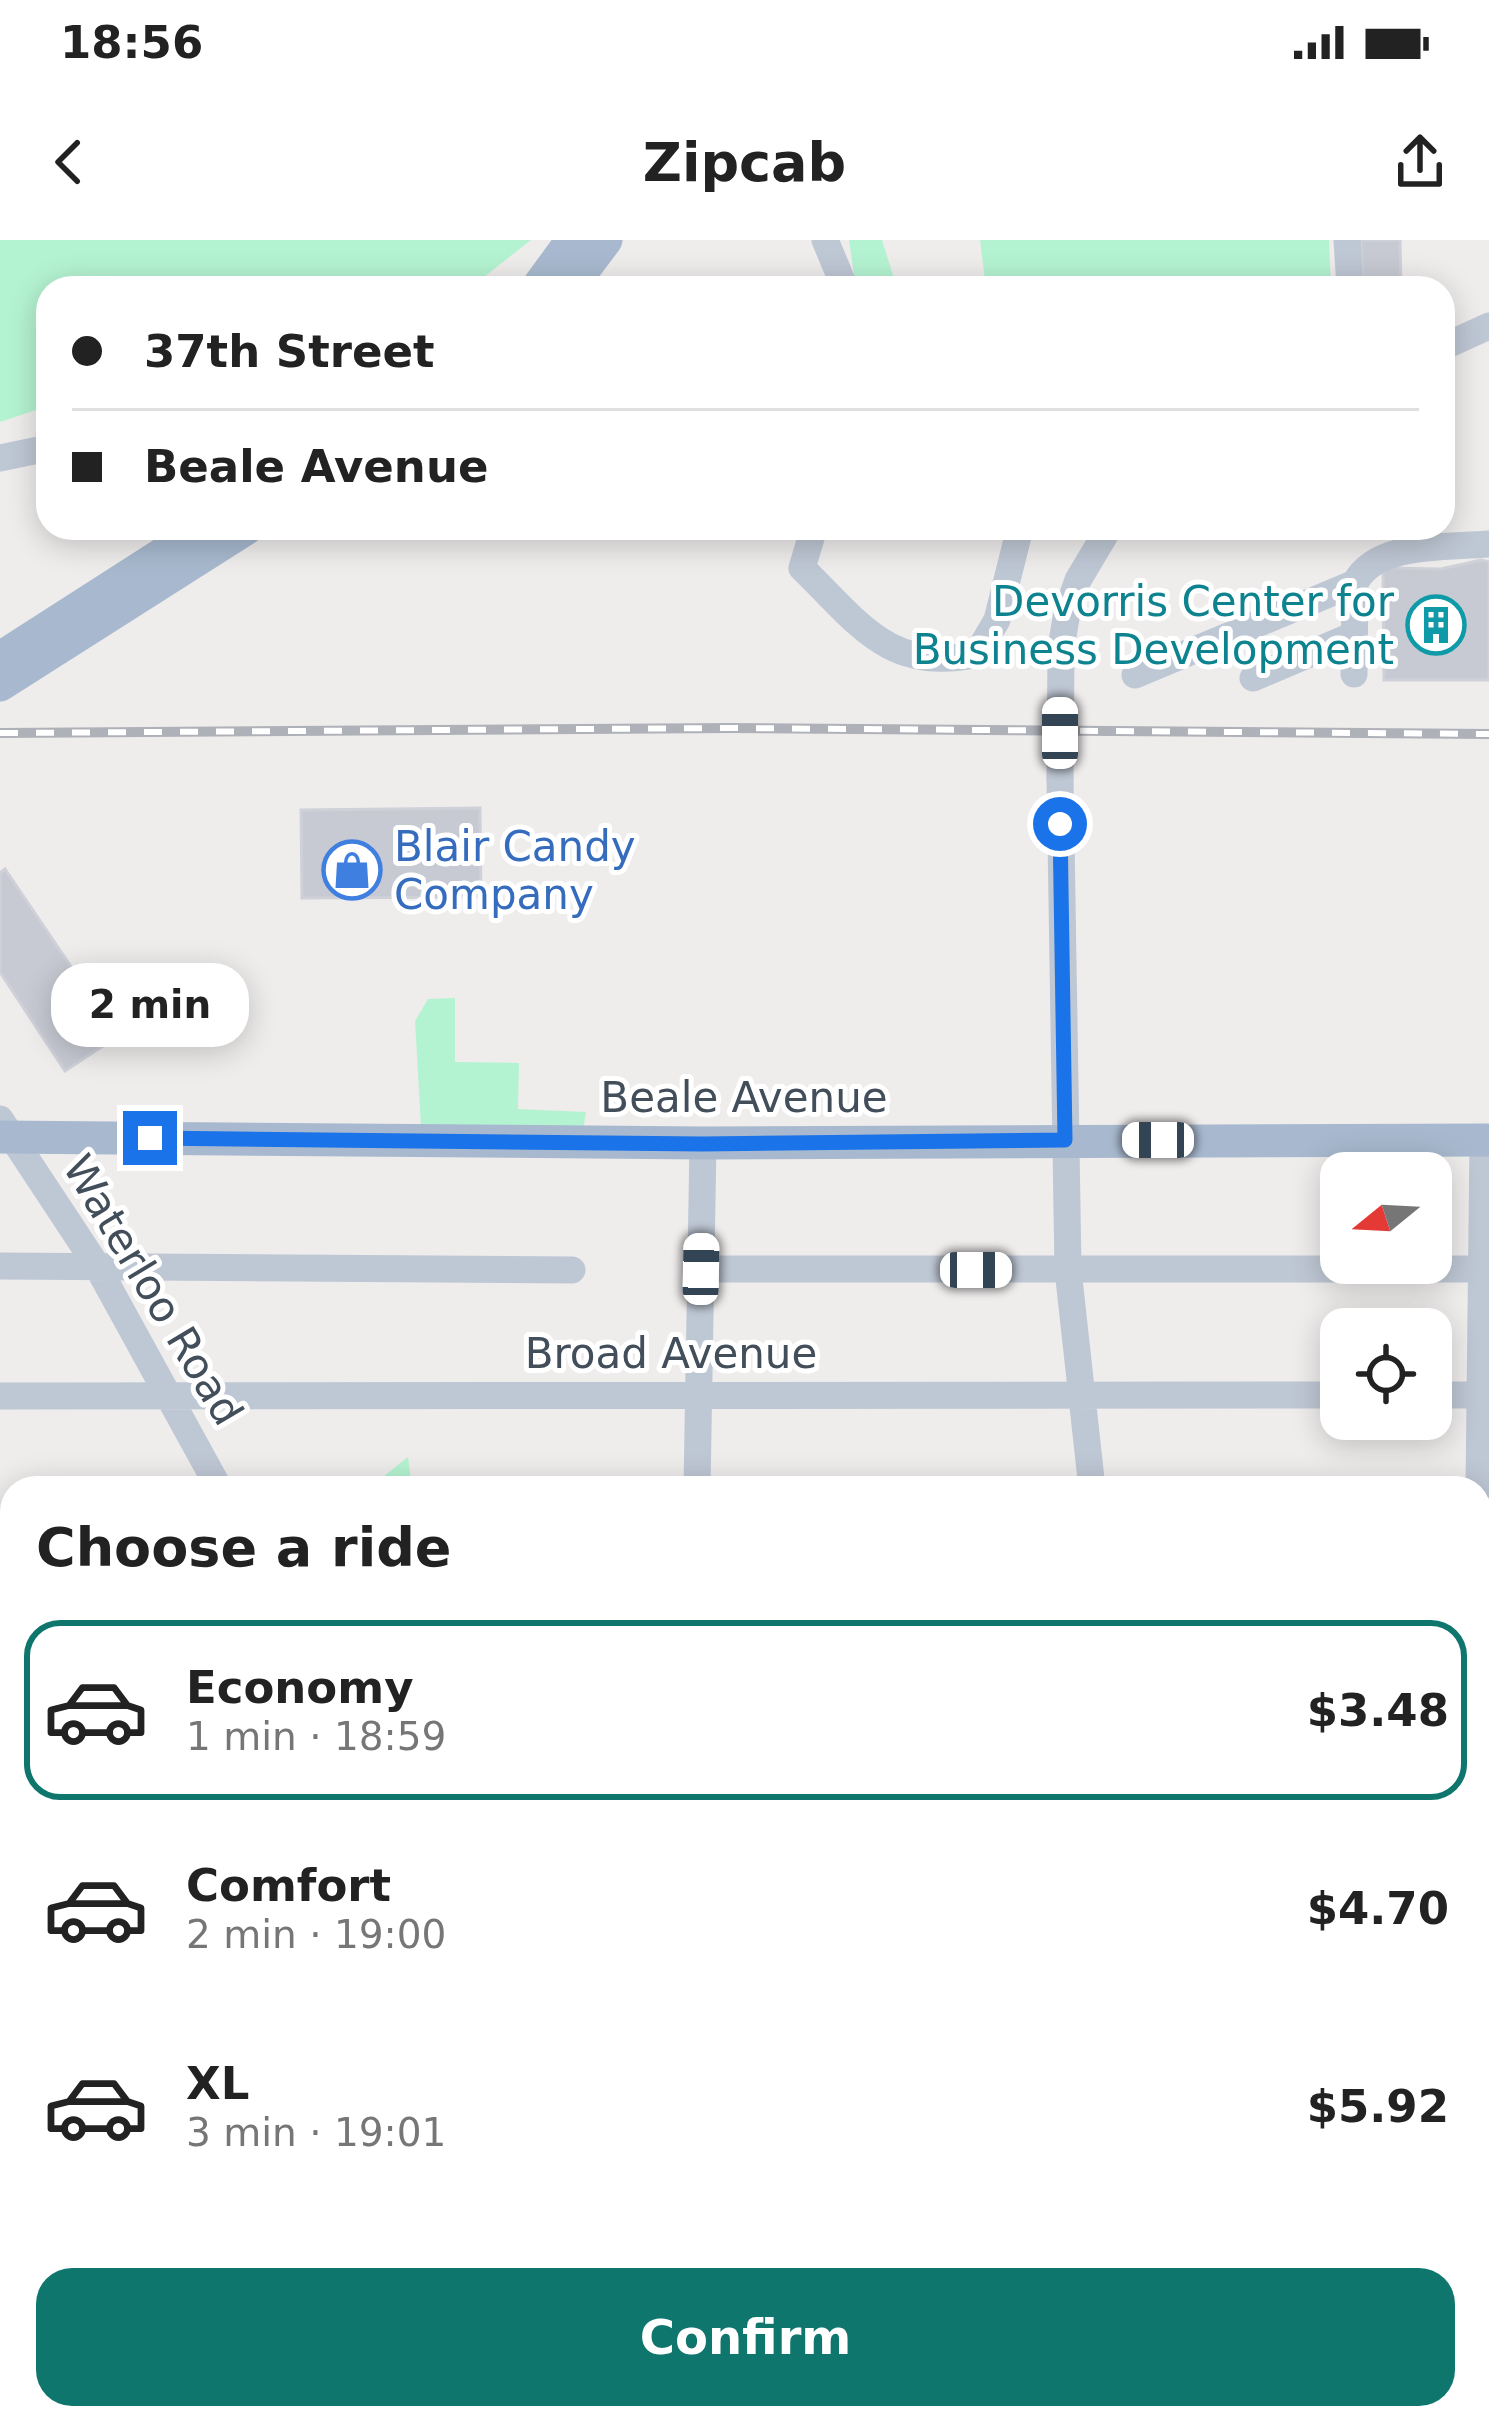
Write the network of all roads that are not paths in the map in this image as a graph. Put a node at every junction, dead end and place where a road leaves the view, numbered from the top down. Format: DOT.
graph roads {
  1 [pos="572,240"];
  2 [pos="606,240"];
  3 [pos="825,240"];
  4 [pos="1347,240"];
  5 [pos="546,276"];
  6 [pos="579,276"];
  7 [pos="840,276"];
  8 [pos="1349,276"];
  9 [pos="1489,326"];
  10 [pos="1455,342"];
  11 [pos="36,450"];
  12 [pos="0,458"];
  13 [pos="186,540"];
  14 [pos="227,540"];
  15 [pos="810,540"];
  16 [pos="1017,540"];
  17 [pos="1102,540"];
  18 [pos="1489,544"];
  19 [pos="1354,583"];
  20 [pos="1354,635"];
  21 [pos="6,673"];
  22 [pos="1354,674"];
  23 [pos="1135,675"];
  24 [pos="1253,678"];
  25 [pos="4,1131"];
  26 [pos="1065,1140"];
  27 [pos="1486,1140"];
  28 [pos="703,1144"];
  29 [pos="0,1266"];
  30 [pos="98,1266"];
  31 [pos="701,1269"];
  32 [pos="1485,1269"];
  33 [pos="572,1270"];
  34 [pos="1068,1270"];
  35 [pos="170,1395"];
  36 [pos="699,1395"];
  37 [pos="1320,1395"];
  38 [pos="1452,1395"];
  39 [pos="1484,1395"];
  40 [pos="0,1396"];
  41 [pos="1082,1396"];
  42 [pos="213,1476"];
  43 [pos="697,1476"];
  44 [pos="1090,1476"];
  45 [pos="1480,1476"];
  1 -- 5 [label="main road"];
  2 -- 6 [label="main road"];
  3 -- 7 [label="street"];
  4 -- 8 [label="street"];
  9 -- 10 [label="street"];
  11 -- 12 [label="street"];
  13 -- 21 [label="main road"];
  14 -- 21 [label="main road"];
  15 -- 16 [label="street"];
  17 -- 26 [label="street, bridge"];
  18 -- 19 [label="street"];
  19 -- 20 [label="street"];
  19 -- 23 [label="street"];
  20 -- 22 [label="street"];
  20 -- 24 [label="street"];
  25 -- 28 [label="main road, Beale Avenue"];
  25 -- 30 [label="street, Waterloo Road"];
  26 -- 27 [label="main road, Beale Avenue"];
  26 -- 28 [label="main road, Beale Avenue"];
  26 -- 34 [label="street"];
  27 -- 32 [label="street"];
  28 -- 31 [label="street"];
  29 -- 30 [label="street"];
  30 -- 33 [label="street"];
  30 -- 35 [label="street, Waterloo Road"];
  31 -- 34 [label="street"];
  31 -- 36 [label="street"];
  32 -- 34 [label="street"];
  32 -- 39 [label="street"];
  34 -- 41 [label="street"];
  35 -- 36 [label="street, Broad Avenue"];
  35 -- 40 [label="street, Broad Avenue"];
  35 -- 42 [label="street, Waterloo Road"];
  36 -- 41 [label="street, Broad Avenue"];
  36 -- 43 [label="street"];
  37 -- 41 [label="street, Broad Avenue"];
  38 -- 39 [label="street"];
  39 -- 45 [label="street"];
  41 -- 44 [label="street"];
}
